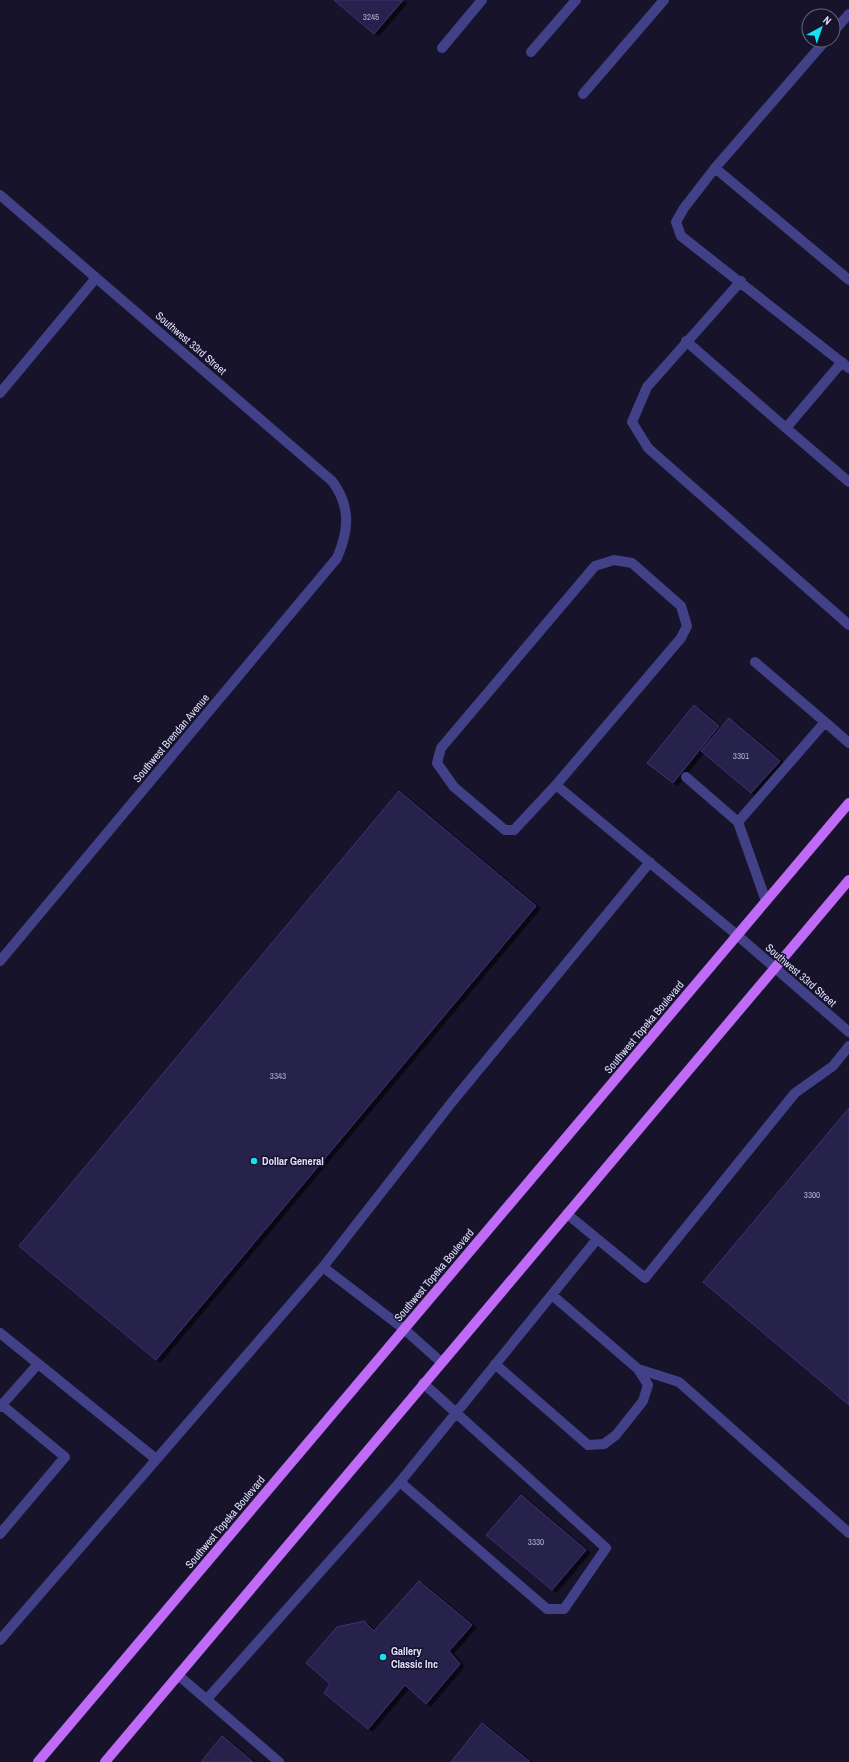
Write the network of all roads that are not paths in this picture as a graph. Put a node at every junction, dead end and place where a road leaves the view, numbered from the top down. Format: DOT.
graph roads {
  1 [pos="482,0"];
  2 [pos="576,0"];
  3 [pos="664,0"];
  4 [pos="849,14"];
  5 [pos="841,23"];
  6 [pos="442,48"];
  7 [pos="819,48"];
  8 [pos="531,52"];
  9 [pos="583,94"];
  10 [pos="715,168"];
  11 [pos="0,195"];
  12 [pos="96,278"];
  13 [pos="849,280"];
  14 [pos="741,282"];
  15 [pos="686,341"];
  16 [pos="846,365"];
  17 [pos="0,393"];
  18 [pos="786,428"];
  19 [pos="849,482"];
  20 [pos="347,523"];
  21 [pos="849,625"];
  22 [pos="755,662"];
  23 [pos="825,722"];
  24 [pos="849,743"];
  25 [pos="686,777"];
  26 [pos="556,785"];
  27 [pos="849,803"];
  28 [pos="738,822"];
  29 [pos="650,862"];
  30 [pos="849,880"];
  31 [pos="766,901"];
  32 [pos="737,935"];
  33 [pos="0,961"];
  34 [pos="774,968"];
  35 [pos="849,1032"];
  36 [pos="849,1046"];
  37 [pos="567,1214"];
  38 [pos="598,1239"];
  39 [pos="323,1267"];
  40 [pos="552,1295"];
  41 [pos="404,1329"];
  42 [pos="0,1332"];
  43 [pos="441,1362"];
  44 [pos="38,1364"];
  45 [pos="495,1364"];
  46 [pos="638,1370"];
  47 [pos="424,1383"];
  48 [pos="1,1406"];
  49 [pos="456,1412"];
  50 [pos="156,1459"];
  51 [pos="400,1482"];
  52 [pos="849,1533"];
  53 [pos="0,1534"];
  54 [pos="0,1640"];
  55 [pos="178,1675"];
  56 [pos="207,1700"];
  57 [pos="38,1762"];
  58 [pos="105,1762"];
  59 [pos="279,1762"];
  1 -- 6 [label="street"];
  2 -- 8 [label="street"];
  3 -- 9 [label="street"];
  4 -- 5 [label="street"];
  7 -- 10 [label="street"];
  10 -- 13 [label="street"];
  10 -- 14 [label="street"];
  11 -- 12 [label="street, Southwest 33rd Street"];
  12 -- 17 [label="street"];
  12 -- 20 [label="street, Southwest 33rd Street"];
  14 -- 15 [label="street"];
  14 -- 16 [label="street"];
  15 -- 18 [label="street"];
  15 -- 21 [label="street"];
  16 -- 18 [label="street"];
  18 -- 19 [label="street"];
  20 -- 33 [label="street, Southwest Brendan Avenue"];
  22 -- 23 [label="street"];
  23 -- 24 [label="street"];
  23 -- 28 [label="street"];
  25 -- 28 [label="street"];
  26 -- 26 [label="street"];
  26 -- 29 [label="street, Southwest 33rd Street"];
  27 -- 31 [label="main road, Southwest Topeka Boulevard"];
  28 -- 31 [label="street"];
  29 -- 32 [label="street, Southwest 33rd Street"];
  29 -- 39 [label="street"];
  30 -- 34 [label="main road"];
  31 -- 32 [label="main road, Southwest Topeka Boulevard"];
  32 -- 34 [label="street, Southwest 33rd Street"];
  32 -- 41 [label="main road, Southwest Topeka Boulevard"];
  34 -- 35 [label="street, Southwest 33rd Street"];
  34 -- 37 [label="main road"];
  36 -- 38 [label="street"];
  37 -- 38 [label="street"];
  37 -- 43 [label="main road"];
  38 -- 40 [label="street"];
  39 -- 41 [label="street"];
  39 -- 50 [label="street"];
  40 -- 45 [label="street"];
  40 -- 46 [label="street"];
  41 -- 43 [label="street"];
  41 -- 57 [label="main road, Southwest Topeka Boulevard"];
  42 -- 44 [label="street"];
  43 -- 47 [label="main road"];
  44 -- 48 [label="street"];
  44 -- 50 [label="street"];
  45 -- 46 [label="street"];
  45 -- 49 [label="street"];
  46 -- 52 [label="street"];
  47 -- 49 [label="street"];
  47 -- 55 [label="main road"];
  48 -- 53 [label="street"];
  49 -- 51 [label="street"];
  49 -- 51 [label="street"];
  50 -- 54 [label="street"];
  51 -- 56 [label="street"];
  55 -- 56 [label="street"];
  55 -- 58 [label="main road"];
  56 -- 59 [label="street"];
}
